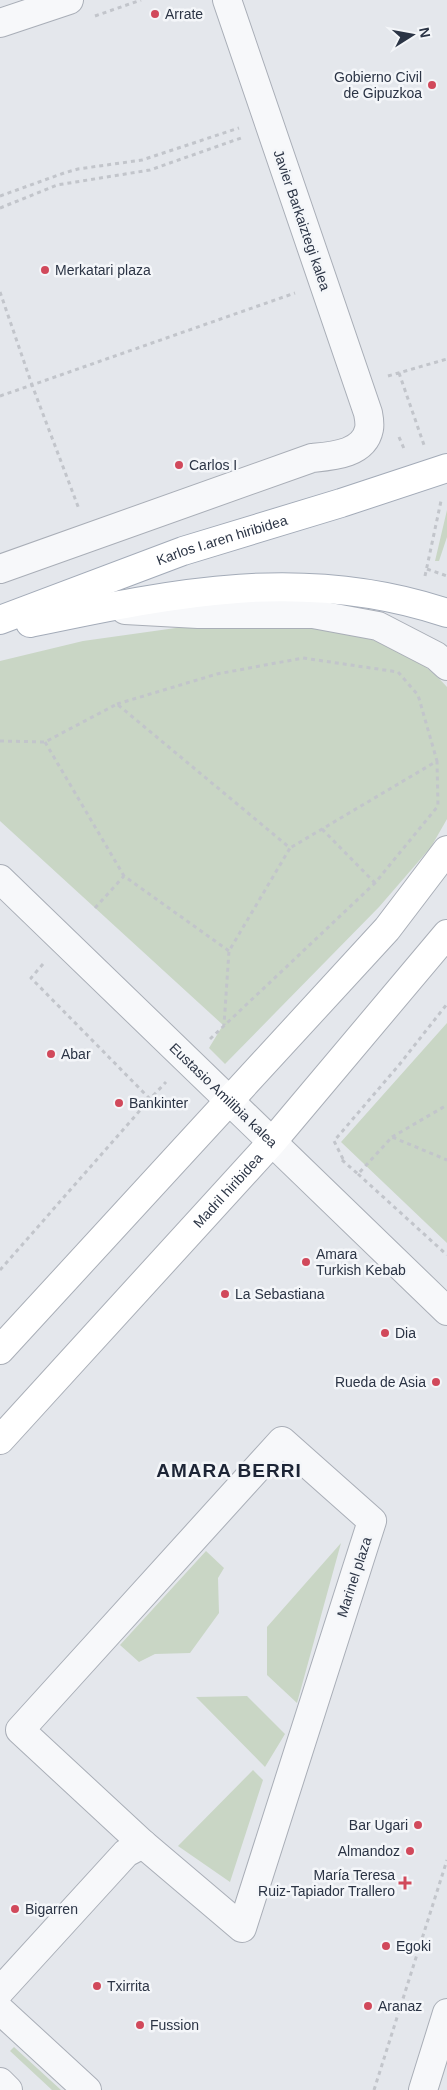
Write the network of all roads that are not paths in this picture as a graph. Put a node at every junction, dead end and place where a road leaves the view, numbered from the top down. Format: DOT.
graph roads {
  1 [pos="69,0"];
  2 [pos="227,0"];
  3 [pos="0,23"];
  4 [pos="440,470"];
  5 [pos="0,569"];
  6 [pos="101,608"];
  7 [pos="447,613"];
  8 [pos="0,620"];
  9 [pos="0,630"];
  10 [pos="447,666"];
  11 [pos="447,850"];
  12 [pos="0,879"];
  13 [pos="447,934"];
  14 [pos="230,1100"];
  15 [pos="272,1142"];
  16 [pos="447,1311"];
  17 [pos="0,1350"];
  18 [pos="0,1440"];
  19 [pos="143,1844"];
  20 [pos="0,1991"];
  21 [pos="0,2010"];
  22 [pos="447,2013"];
  23 [pos="0,2082"];
  24 [pos="8,2090"];
  25 [pos="87,2090"];
  26 [pos="423,2090"];
  1 -- 3 [label="street"];
  2 -- 5 [label="street, Javier Barkaiztegi kalea"];
  4 -- 8 [label="main road, Karlos I.aren hiribidea"];
  6 -- 7 [label="main road"];
  6 -- 9 [label="main road"];
  6 -- 10 [label="street"];
  11 -- 14 [label="main road"];
  12 -- 14 [label="street, Eustasio Amilibia kalea"];
  13 -- 15 [label="main road, Madril hiribidea"];
  14 -- 15 [label="street, Eustasio Amilibia kalea"];
  14 -- 17 [label="main road"];
  15 -- 16 [label="street, Eustasio Amilibia kalea"];
  15 -- 18 [label="main road, Madril hiribidea"];
  19 -- 19 [label="street, Marinel plaza"];
  19 -- 20 [label="street"];
  21 -- 25 [label="street"];
  22 -- 26 [label="street"];
  23 -- 24 [label="street"];
}
